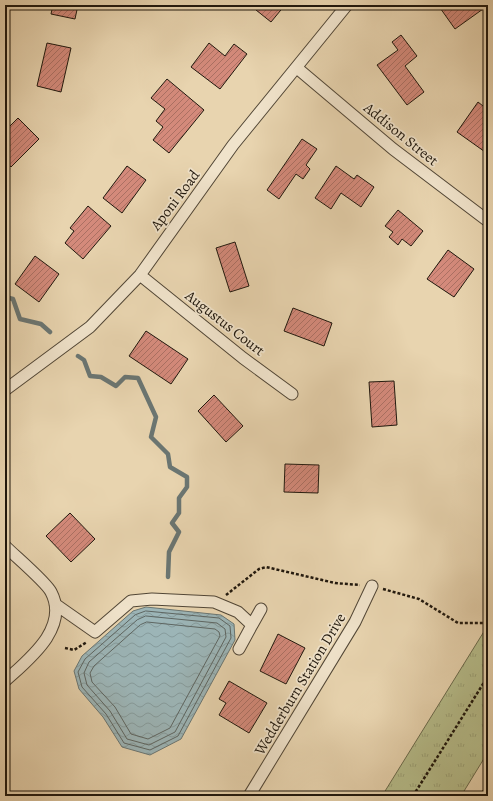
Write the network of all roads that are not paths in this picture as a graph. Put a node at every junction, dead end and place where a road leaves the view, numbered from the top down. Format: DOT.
graph roads {
  1 [pos="347,5"];
  2 [pos="297,68"];
  3 [pos="488,221"];
  4 [pos="140,275"];
  5 [pos="5,390"];
  6 [pos="292,394"];
  7 [pos="5,546"];
  8 [pos="372,586"];
  9 [pos="55,604"];
  10 [pos="261,609"];
  11 [pos="252,625"];
  12 [pos="239,649"];
  13 [pos="5,681"];
  14 [pos="250,796"];
  1 -- 2 [label="street, Aponi Road"];
  2 -- 3 [label="street, Addison Street"];
  2 -- 4 [label="street, Aponi Road"];
  4 -- 5 [label="street, Aponi Road"];
  4 -- 6 [label="street, Augustus Court"];
  7 -- 9 [label="street"];
  8 -- 14 [label="street, Wedderburn Station Drive"];
  9 -- 11 [label="street"];
  9 -- 13 [label="street"];
  10 -- 11 [label="street"];
  11 -- 12 [label="street"];
}
